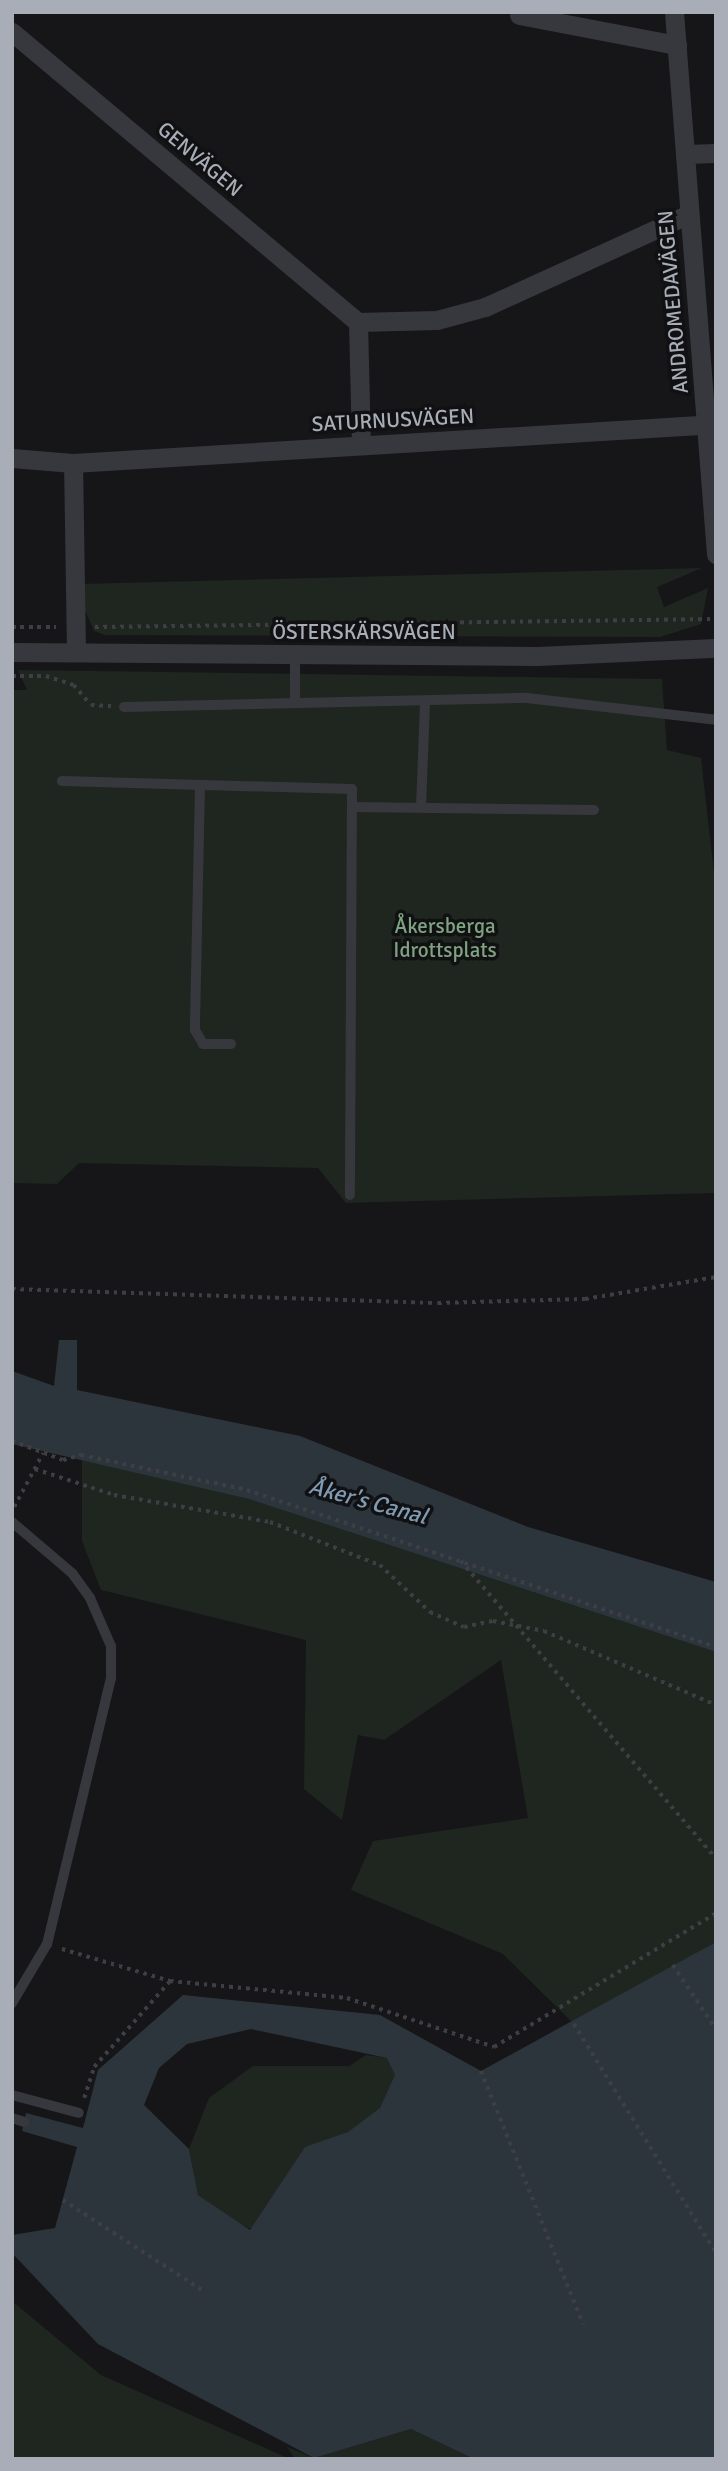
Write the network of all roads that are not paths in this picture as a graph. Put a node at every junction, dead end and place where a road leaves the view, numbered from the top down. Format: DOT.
graph roads {
  1 [pos="674,12"];
  2 [pos="519,15"];
  3 [pos="12,32"];
  4 [pos="677,45"];
  5 [pos="716,153"];
  6 [pos="685,154"];
  7 [pos="687,215"];
  8 [pos="358,322"];
  9 [pos="712,423"];
  10 [pos="361,445"];
  11 [pos="12,458"];
  12 [pos="73,463"];
  13 [pos="716,554"];
  14 [pos="716,648"];
  15 [pos="76,651"];
  16 [pos="12,652"];
  17 [pos="295,655"];
  18 [pos="425,701"];
  19 [pos="295,703"];
  20 [pos="124,707"];
  21 [pos="716,720"];
  22 [pos="62,781"];
  23 [pos="200,785"];
  24 [pos="352,807"];
  25 [pos="421,807"];
  26 [pos="594,810"];
  27 [pos="231,1044"];
  28 [pos="350,1195"];
  29 [pos="12,1522"];
  30 [pos="12,2003"];
  31 [pos="12,2095"];
  32 [pos="79,2113"];
  33 [pos="12,2118"];
  34 [pos="24,2122"];
  1 -- 4 [label="street, ANDROMEDAVÄGEN"];
  2 -- 4 [label="street"];
  3 -- 8 [label="street, GENVÄGEN"];
  4 -- 6 [label="street, ANDROMEDAVÄGEN"];
  5 -- 6 [label="street"];
  6 -- 7 [label="street, ANDROMEDAVÄGEN"];
  7 -- 8 [label="street"];
  7 -- 9 [label="street, ANDROMEDAVÄGEN"];
  8 -- 10 [label="street"];
  9 -- 10 [label="street, SATURNUSVÄGEN"];
  9 -- 13 [label="street, ANDROMEDAVÄGEN"];
  10 -- 12 [label="street, SATURNUSVÄGEN"];
  11 -- 12 [label="street, SATURNUSVÄGEN"];
  12 -- 15 [label="street"];
  14 -- 17 [label="street, ÖSTERSKÄRSVÄGEN"];
  15 -- 16 [label="street, ÖSTERSKÄRSVÄGEN"];
  15 -- 17 [label="street, ÖSTERSKÄRSVÄGEN"];
  17 -- 19 [label="lane"];
  18 -- 19 [label="lane"];
  18 -- 21 [label="lane"];
  18 -- 25 [label="lane"];
  19 -- 20 [label="lane"];
  22 -- 23 [label="lane"];
  23 -- 24 [label="lane"];
  23 -- 27 [label="lane"];
  24 -- 25 [label="lane"];
  24 -- 28 [label="lane"];
  25 -- 26 [label="lane"];
  29 -- 30 [label="lane"];
  31 -- 32 [label="lane"];
  33 -- 34 [label="lane"];
}
